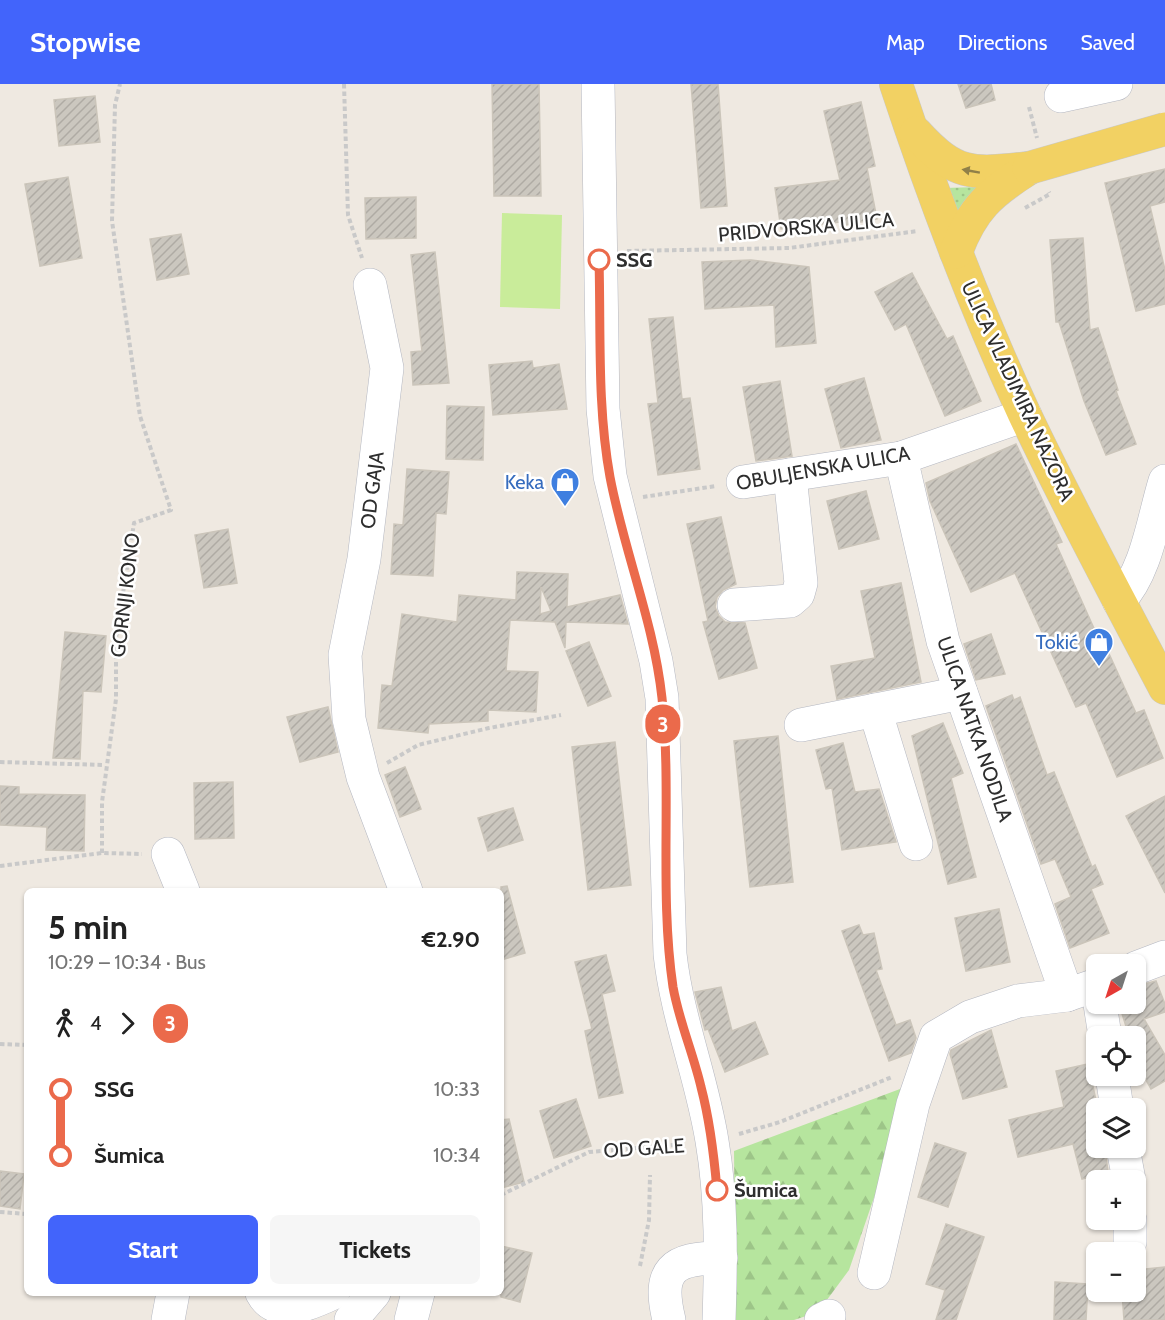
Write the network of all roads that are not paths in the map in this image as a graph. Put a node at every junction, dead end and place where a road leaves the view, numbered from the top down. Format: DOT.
graph roads {
  1 [pos="598,84"];
  2 [pos="896,84"];
  3 [pos="1116,84"];
  4 [pos="1061,96"];
  5 [pos="910,127"];
  6 [pos="1165,129"];
  7 [pos="1029,168"];
  8 [pos="956,252"];
  9 [pos="370,285"];
  10 [pos="1025,415"];
  11 [pos="901,458"];
  12 [pos="790,475"];
  13 [pos="1165,481"];
  14 [pos="743,482"];
  15 [pos="1119,601"];
  16 [pos="734,604"];
  17 [pos="1165,688"];
  18 [pos="961,693"];
  19 [pos="876,710"];
  20 [pos="801,725"];
  21 [pos="915,844"];
  22 [pos="168,854"];
  23 [pos="182,888"];
  24 [pos="405,888"];
  25 [pos="1165,957"];
  26 [pos="1146,964"];
  27 [pos="1086,986"];
  28 [pos="1086,988"];
  29 [pos="721,1258"];
  30 [pos="874,1273"];
  31 [pos="172,1296"];
  32 [pos="327,1296"];
  33 [pos="371,1296"];
  34 [pos="417,1296"];
  35 [pos="264,1305"];
  36 [pos="168,1320"];
  37 [pos="351,1320"];
  38 [pos="411,1320"];
  39 [pos="669,1320"];
  40 [pos="719,1320"];
  1 -- 29 [label="street"];
  2 -- 5 [label="main road, ULICA VLADIMIRA NAZORA"];
  3 -- 4 [label="street"];
  7 -- 5 [label="main road, one-way"];
  5 -- 8 [label="main road, ULICA VLADIMIRA NAZORA"];
  6 -- 7 [label="main road, bridge"];
  7 -- 8 [label="main road"];
  8 -- 10 [label="main road, ULICA VLADIMIRA NAZORA"];
  9 -- 24 [label="street, OD GAJA"];
  10 -- 11 [label="street, OBULJENSKA ULICA"];
  10 -- 15 [label="main road, ULICA VLADIMIRA NAZORA"];
  11 -- 12 [label="street, OBULJENSKA ULICA"];
  11 -- 18 [label="street, ULICA NATKA NODILA"];
  12 -- 14 [label="street, OBULJENSKA ULICA"];
  12 -- 16 [label="street"];
  13 -- 15 [label="street"];
  15 -- 17 [label="main road, ULICA VLADIMIRA NAZORA"];
  18 -- 19 [label="street"];
  18 -- 27 [label="street, ULICA NATKA NODILA"];
  19 -- 20 [label="street"];
  19 -- 21 [label="street"];
  22 -- 23 [label="street"];
  25 -- 26 [label="street"];
  28 -- 30 [label="street"];
  29 -- 39 [label="street"];
  29 -- 40 [label="street"];
  31 -- 36 [label="street"];
  32 -- 35 [label="street"];
  33 -- 37 [label="street"];
  34 -- 38 [label="street"];
}
